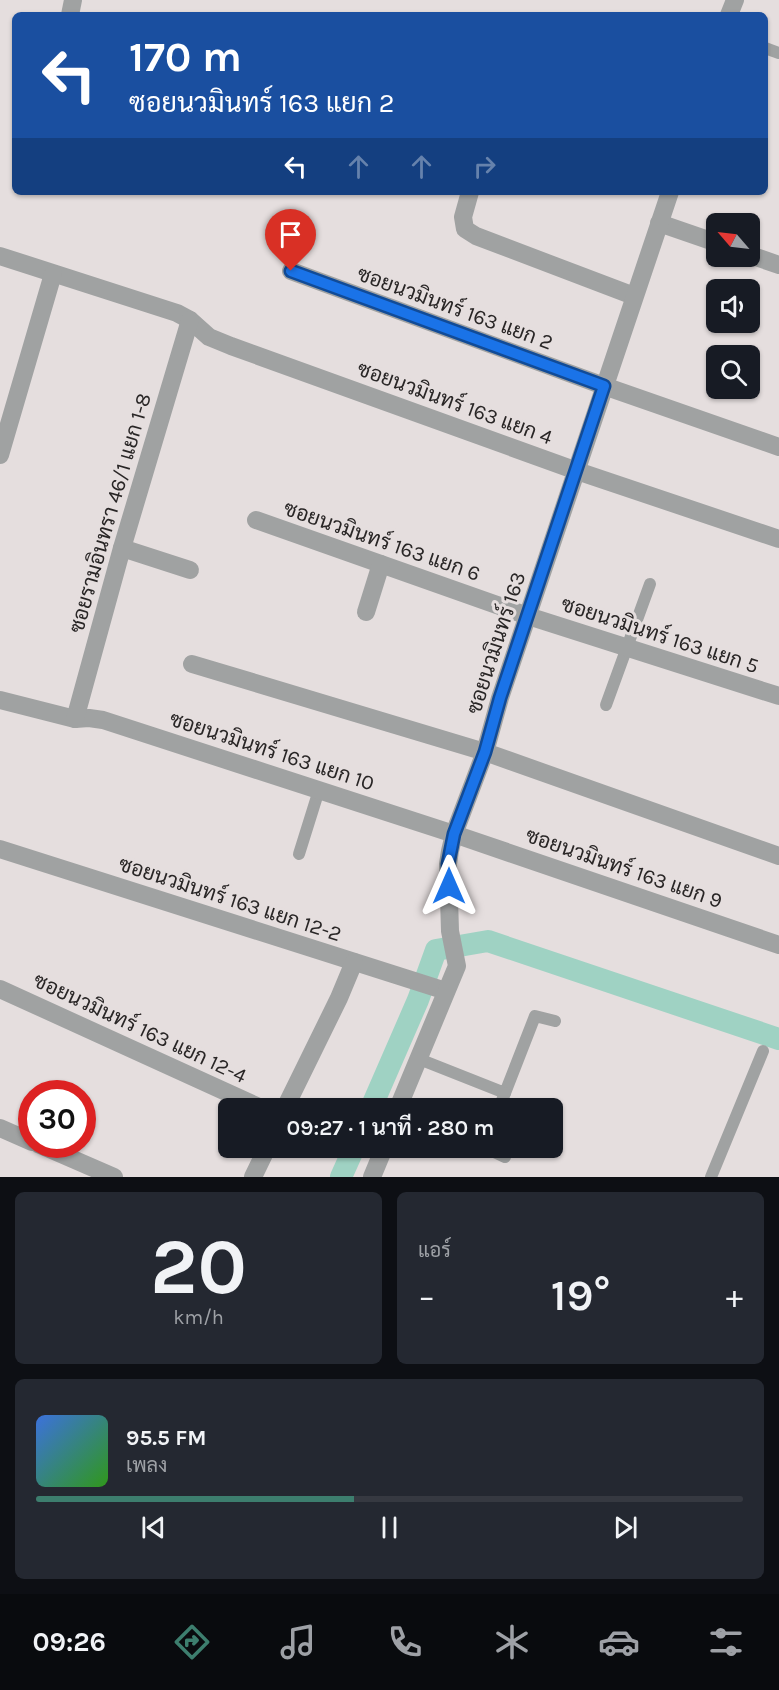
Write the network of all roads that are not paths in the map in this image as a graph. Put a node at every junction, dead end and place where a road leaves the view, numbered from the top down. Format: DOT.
graph roads {
  1 [pos="469,195"];
  2 [pos="669,195"];
  3 [pos="659,223"];
  4 [pos="706,239"];
  5 [pos="0,256"];
  6 [pos="760,258"];
  7 [pos="779,265"];
  8 [pos="291,271"];
  9 [pos="53,274"];
  10 [pos="634,297"];
  11 [pos="190,320"];
  12 [pos="604,386"];
  13 [pos="779,447"];
  14 [pos="0,455"];
  15 [pos="577,471"];
  16 [pos="256,520"];
  17 [pos="779,539"];
  18 [pos="122,548"];
  19 [pos="381,564"];
  20 [pos="190,570"];
  21 [pos="650,584"];
  22 [pos="366,612"];
  23 [pos="528,616"];
  24 [pos="628,648"];
  25 [pos="192,664"];
  26 [pos="779,696"];
  27 [pos="0,700"];
  28 [pos="606,705"];
  29 [pos="75,718"];
  30 [pos="485,752"];
  31 [pos="319,790"];
  32 [pos="454,834"];
  33 [pos="0,849"];
  34 [pos="298,854"];
  35 [pos="779,856"];
  36 [pos="779,945"];
  37 [pos="354,962"];
  38 [pos="0,989"];
  39 [pos="441,989"];
  40 [pos="555,1022"];
  41 [pos="763,1051"];
  42 [pos="419,1059"];
  43 [pos="505,1093"];
  44 [pos="239,1098"];
  45 [pos="290,1098"];
  46 [pos="402,1098"];
  47 [pos="503,1098"];
  48 [pos="0,1128"];
  49 [pos="18,1136"];
  50 [pos="70,1158"];
  51 [pos="263,1158"];
  52 [pos="380,1158"];
  53 [pos="114,1177"];
  54 [pos="254,1177"];
  55 [pos="372,1177"];
  56 [pos="711,1177"];
  1 -- 10 [label="street"];
  2 -- 3 [label="street, ซอยนวมินทร์ 163"];
  3 -- 4 [label="street"];
  3 -- 10 [label="street, ซอยนวมินทร์ 163"];
  5 -- 9 [label="street, ซอยนวมินทร์ 163 แยก 4"];
  6 -- 7 [label="street"];
  8 -- 12 [label="street, ซอยนวมินทร์ 163 แยก 2"];
  9 -- 11 [label="street, ซอยนวมินทร์ 163 แยก 4"];
  9 -- 14 [label="street"];
  10 -- 12 [label="street, ซอยนวมินทร์ 163"];
  11 -- 15 [label="street, ซอยนวมินทร์ 163 แยก 4"];
  11 -- 18 [label="street, ซอยรามอินทรา 46/1 แยก 1-8"];
  12 -- 13 [label="street, ซอยนวมินทร์ 163 แยก 2"];
  12 -- 15 [label="street, ซอยนวมินทร์ 163"];
  15 -- 17 [label="street, ซอยนวมินทร์ 163 แยก 4"];
  15 -- 23 [label="street, ซอยนวมินทร์ 163"];
  16 -- 19 [label="street, ซอยนวมินทร์ 163 แยก 6"];
  18 -- 20 [label="street"];
  18 -- 29 [label="street, ซอยรามอินทรา 46/1 แยก 1-8"];
  19 -- 22 [label="street"];
  19 -- 23 [label="street, ซอยนวมินทร์ 163 แยก 6"];
  21 -- 24 [label="lane"];
  23 -- 24 [label="street, ซอยนวมินทร์ 163 แยก 5"];
  23 -- 30 [label="street, ซอยนวมินทร์ 163"];
  24 -- 26 [label="street, ซอยนวมินทร์ 163 แยก 5"];
  24 -- 28 [label="lane"];
  25 -- 30 [label="street"];
  27 -- 29 [label="street, ซอยนวมินทร์ 163 แยก 10"];
  29 -- 31 [label="street, ซอยนวมินทร์ 163 แยก 10"];
  30 -- 32 [label="street, ซอยนวมินทร์ 163"];
  30 -- 35 [label="street"];
  31 -- 32 [label="street, ซอยนวมินทร์ 163 แยก 10"];
  31 -- 34 [label="lane"];
  32 -- 36 [label="street, ซอยนวมินทร์ 163 แยก 9"];
  32 -- 39 [label="street, ซอยนวมินทร์ 163"];
  33 -- 37 [label="street, ซอยนวมินทร์ 163 แยก 12-2"];
  37 -- 39 [label="street, ซอยนวมินทร์ 163 แยก 12-2"];
  37 -- 45 [label="street"];
  38 -- 44 [label="street, ซอยนวมินทร์ 163 แยก 12-4"];
  39 -- 42 [label="street, ซอยนวมินทร์ 163"];
  40 -- 43 [label="lane"];
  41 -- 56 [label="lane"];
  42 -- 43 [label="lane"];
  42 -- 46 [label="street, ซอยนวมินทร์ 163"];
  43 -- 47 [label="lane"];
  48 -- 49 [label="street"];
  50 -- 53 [label="street"];
  51 -- 54 [label="street"];
  52 -- 55 [label="street"];
}
